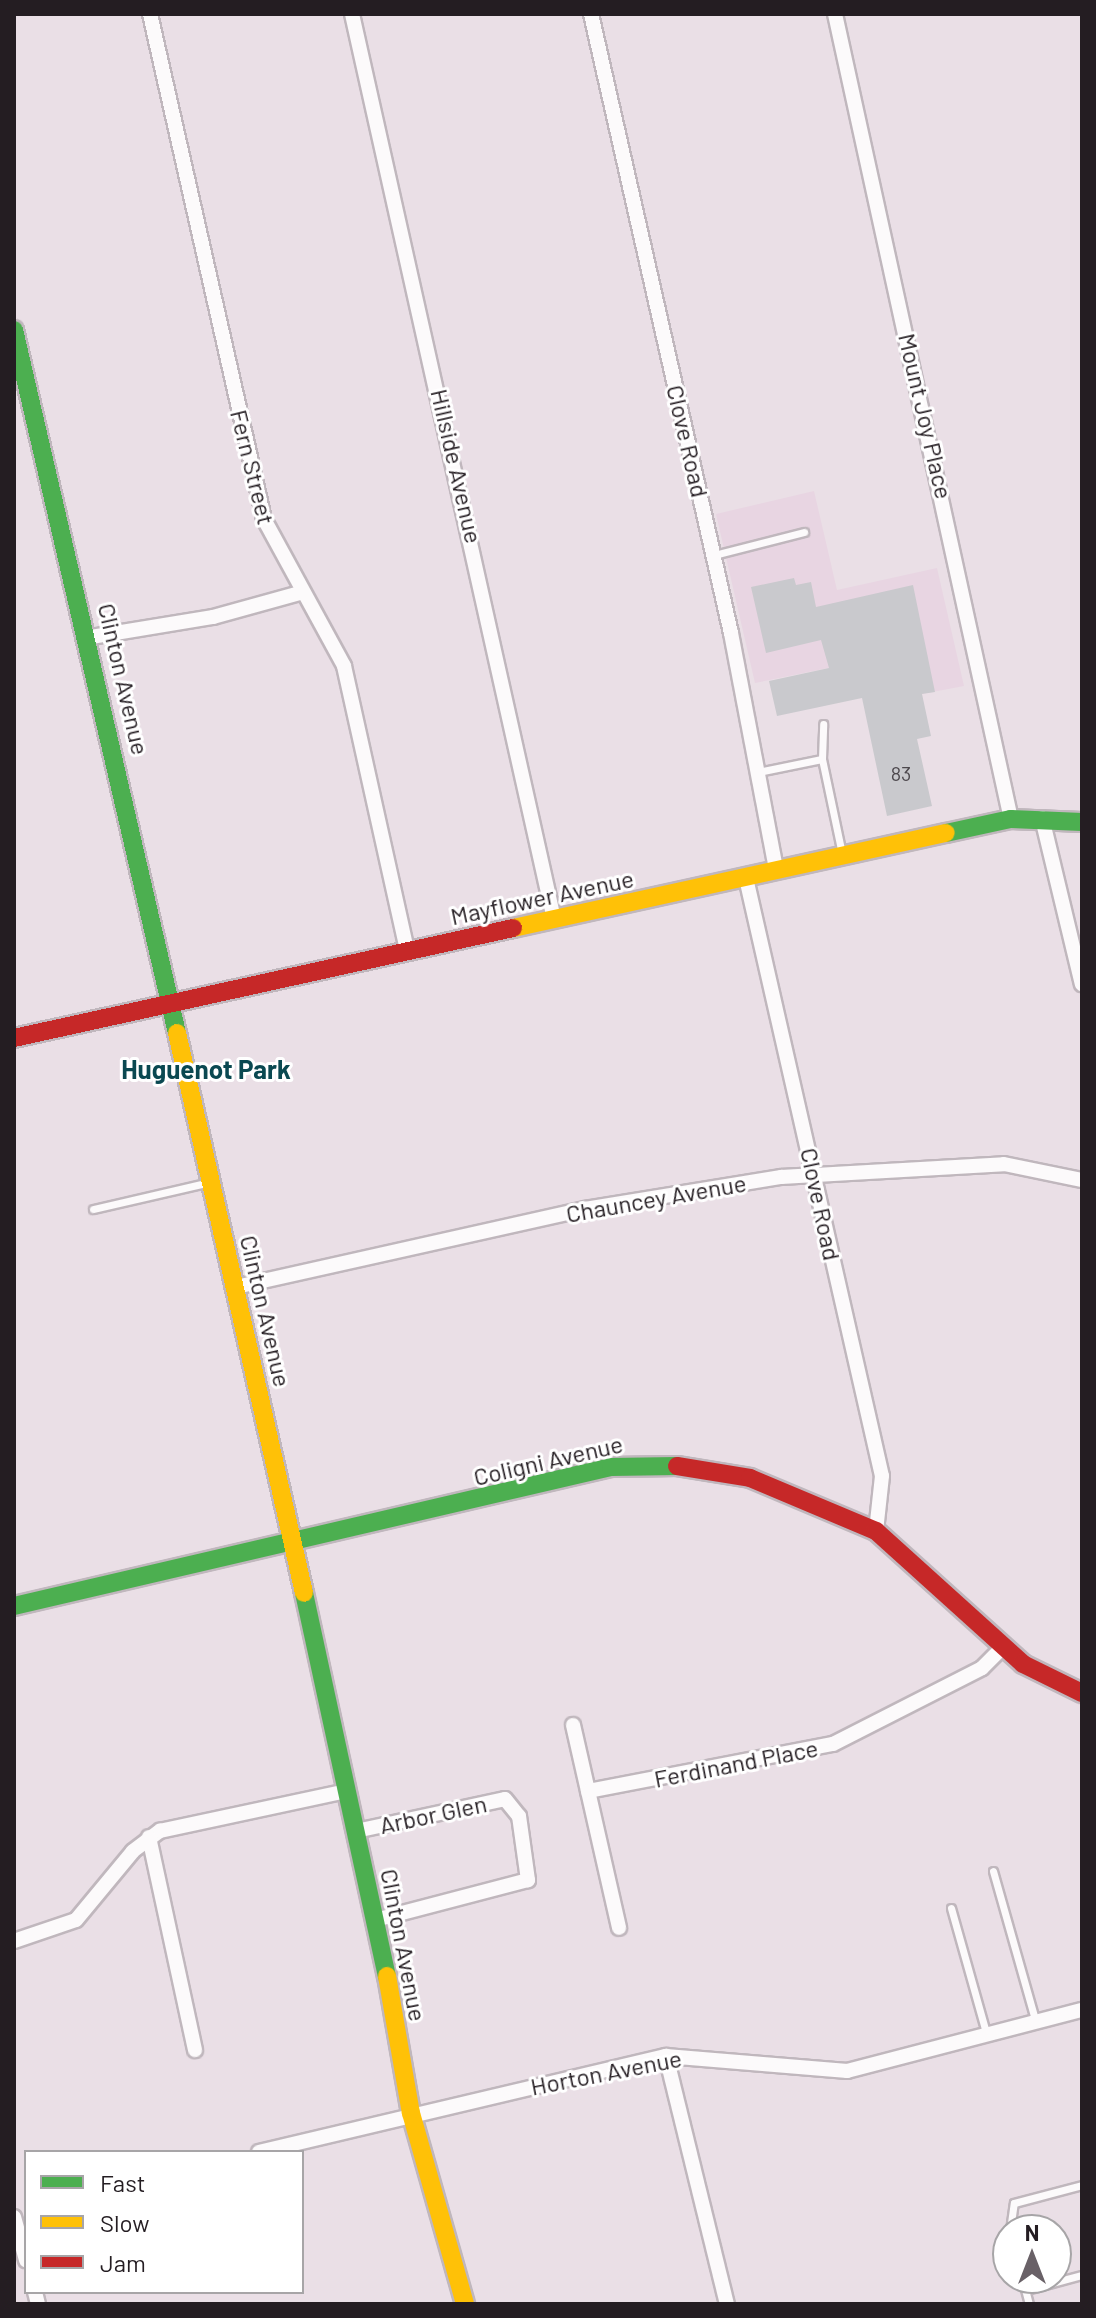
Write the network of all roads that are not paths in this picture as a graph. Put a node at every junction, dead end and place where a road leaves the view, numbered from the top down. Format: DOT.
graph roads {
  1 [pos="150,14"];
  2 [pos="352,14"];
  3 [pos="591,14"];
  4 [pos="835,14"];
  5 [pos="14,330"];
  6 [pos="804,532"];
  7 [pos="714,555"];
  8 [pos="300,593"];
  9 [pos="91,637"];
  10 [pos="823,724"];
  11 [pos="822,759"];
  12 [pos="758,772"];
  13 [pos="1042,818"];
  14 [pos="1011,819"];
  15 [pos="1082,822"];
  16 [pos="843,856"];
  17 [pos="776,870"];
  18 [pos="746,878"];
  19 [pos="554,919"];
  20 [pos="407,950"];
  21 [pos="1082,984"];
  22 [pos="170,1005"];
  23 [pos="14,1038"];
  24 [pos="816,1173"];
  25 [pos="1082,1180"];
  26 [pos="212,1182"];
  27 [pos="93,1209"];
  28 [pos="236,1287"];
  29 [pos="876,1531"];
  30 [pos="292,1547"];
  31 [pos="14,1606"];
  32 [pos="1003,1647"];
  33 [pos="1082,1693"];
  34 [pos="573,1725"];
  35 [pos="347,1791"];
  36 [pos="588,1791"];
  37 [pos="356,1831"];
  38 [pos="149,1837"];
  39 [pos="993,1871"];
  40 [pos="951,1908"];
  41 [pos="376,1920"];
  42 [pos="619,1928"];
  43 [pos="14,1941"];
  44 [pos="1082,2010"];
  45 [pos="1036,2023"];
  46 [pos="987,2036"];
  47 [pos="195,2050"];
  48 [pos="666,2056"];
  49 [pos="411,2113"];
  50 [pos="267,2150"];
  51 [pos="1082,2185"];
  52 [pos="1012,2214"];
  53 [pos="14,2216"];
  54 [pos="24,2253"];
  55 [pos="465,2304"];
  56 [pos="727,2304"];
  1 -- 8 [label="street, Fern Street"];
  2 -- 19 [label="street, Hillside Avenue"];
  3 -- 7 [label="street, Clove Road"];
  4 -- 14 [label="street, Mount Joy Place"];
  5 -- 9 [label="street, Clinton Avenue"];
  6 -- 7 [label="lane"];
  7 -- 12 [label="street, Clove Road"];
  8 -- 9 [label="street"];
  8 -- 20 [label="street, Fern Street"];
  9 -- 22 [label="street, Clinton Avenue"];
  10 -- 11 [label="lane"];
  11 -- 12 [label="lane"];
  11 -- 16 [label="lane"];
  12 -- 17 [label="street, Clove Road"];
  13 -- 14 [label="street, Mayflower Avenue"];
  13 -- 15 [label="street, Mayflower Avenue"];
  13 -- 21 [label="street"];
  14 -- 16 [label="street, Mayflower Avenue"];
  16 -- 17 [label="street, Mayflower Avenue"];
  17 -- 18 [label="street, Mayflower Avenue"];
  18 -- 19 [label="street, Mayflower Avenue"];
  18 -- 24 [label="street, Clove Road"];
  19 -- 20 [label="street, Mayflower Avenue"];
  20 -- 22 [label="street, Mayflower Avenue"];
  22 -- 23 [label="street, Mayflower Avenue"];
  22 -- 26 [label="street, Clinton Avenue"];
  24 -- 25 [label="street, Chauncey Avenue"];
  24 -- 28 [label="street, Chauncey Avenue"];
  24 -- 29 [label="street, Clove Road"];
  26 -- 27 [label="lane"];
  26 -- 28 [label="street, Clinton Avenue"];
  28 -- 30 [label="street, Clinton Avenue"];
  29 -- 30 [label="street, Coligni Avenue"];
  29 -- 32 [label="street, Coligni Avenue"];
  30 -- 31 [label="street, Coligni Avenue"];
  30 -- 35 [label="street, Clinton Avenue"];
  32 -- 33 [label="street, Coligni Avenue"];
  32 -- 36 [label="street, Ferdinand Place"];
  34 -- 36 [label="street"];
  35 -- 37 [label="street, Clinton Avenue"];
  35 -- 38 [label="street"];
  36 -- 42 [label="street"];
  37 -- 41 [label="street, Clinton Avenue"];
  37 -- 41 [label="street, Arbor Glen"];
  38 -- 43 [label="street"];
  38 -- 47 [label="street"];
  39 -- 45 [label="lane"];
  40 -- 46 [label="lane"];
  41 -- 49 [label="street, Clinton Avenue"];
  44 -- 45 [label="street, Horton Avenue"];
  45 -- 46 [label="street, Horton Avenue"];
  46 -- 48 [label="street, Horton Avenue"];
  48 -- 49 [label="street, Horton Avenue"];
  48 -- 56 [label="street"];
  49 -- 50 [label="street, Horton Avenue"];
  49 -- 55 [label="street, Clinton Avenue"];
  51 -- 52 [label="lane"];
  53 -- 54 [label="street"];
}
